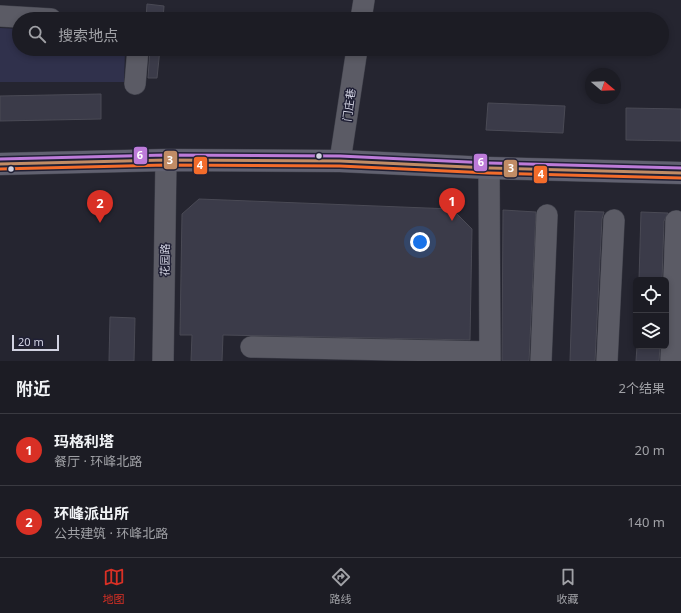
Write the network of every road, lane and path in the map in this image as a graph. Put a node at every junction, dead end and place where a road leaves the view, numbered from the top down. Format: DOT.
graph roads {
  1 [pos="364,0"];
  2 [pos="362,12"];
  3 [pos="0,16"];
  4 [pos="12,17"];
  5 [pos="137,56"];
  6 [pos="356,56"];
  7 [pos="135,84"];
  8 [pos="166,160"];
  9 [pos="340,160"];
  10 [pos="0,164"];
  11 [pos="489,168"];
  12 [pos="681,173"];
  13 [pos="547,215"];
  14 [pos="614,220"];
  15 [pos="676,220"];
  16 [pos="251,346"];
  17 [pos="490,357"];
  18 [pos="163,361"];
  19 [pos="541,361"];
  20 [pos="607,361"];
  21 [pos="671,361"];
  1 -- 2 [label="street"];
  3 -- 4 [label="street"];
  5 -- 7 [label="street"];
  6 -- 9 [label="street, 门庄巷"];
  8 -- 9 [label="main road"];
  8 -- 10 [label="main road"];
  8 -- 18 [label="street, 花园路"];
  9 -- 11 [label="main road"];
  11 -- 12 [label="main road"];
  11 -- 17 [label="street"];
  13 -- 19 [label="street"];
  14 -- 20 [label="street"];
  15 -- 21 [label="street"];
  16 -- 17 [label="street"];
}
